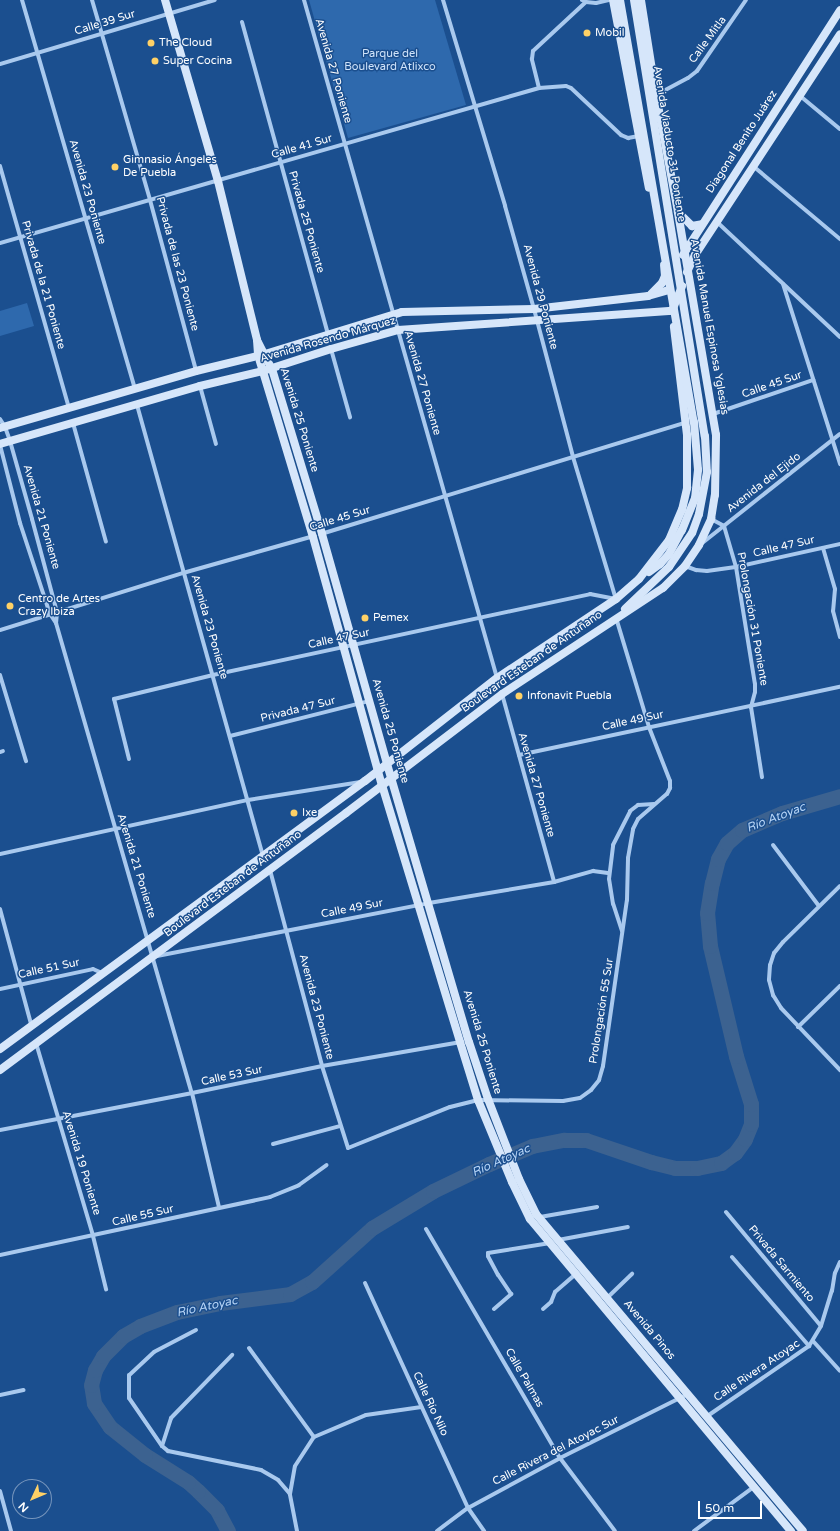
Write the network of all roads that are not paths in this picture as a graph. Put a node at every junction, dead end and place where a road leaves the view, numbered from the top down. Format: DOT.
graph roads {
  1 [pos="22,0"];
  2 [pos="92,0"];
  3 [pos="164,0"];
  4 [pos="215,0"];
  5 [pos="304,0"];
  6 [pos="443,0"];
  7 [pos="609,0"];
  8 [pos="613,0"];
  9 [pos="620,0"];
  10 [pos="640,0"];
  11 [pos="746,0"];
  12 [pos="584,1"];
  13 [pos="840,10"];
  14 [pos="168,14"];
  15 [pos="242,22"];
  16 [pos="102,33"];
  17 [pos="840,34"];
  18 [pos="38,54"];
  19 [pos="0,64"];
  20 [pos="539,88"];
  21 [pos="656,95"];
  22 [pos="799,95"];
  23 [pos="477,107"];
  24 [pos="840,129"];
  25 [pos="639,136"];
  26 [pos="345,144"];
  27 [pos="280,163"];
  28 [pos="0,166"];
  29 [pos="752,166"];
  30 [pos="218,181"];
  31 [pos="150,200"];
  32 [pos="678,212"];
  33 [pos="85,218"];
  34 [pos="717,222"];
  35 [pos="702,224"];
  36 [pos="20,237"];
  37 [pos="840,239"];
  38 [pos="0,243"];
  39 [pos="684,253"];
  40 [pos="663,261"];
  41 [pos="684,266"];
  42 [pos="783,284"];
  43 [pos="669,290"];
  44 [pos="648,296"];
  45 [pos="534,309"];
  46 [pos="672,311"];
  47 [pos="393,315"];
  48 [pos="538,321"];
  49 [pos="398,330"];
  50 [pos="328,334"];
  51 [pos="840,337"];
  52 [pos="331,349"];
  53 [pos="261,354"];
  54 [pos="272,369"];
  55 [pos="196,371"];
  56 [pos="263,371"];
  57 [pos="813,380"];
  58 [pos="200,386"];
  59 [pos="135,390"];
  60 [pos="137,405"];
  61 [pos="69,409"];
  62 [pos="713,414"];
  63 [pos="350,417"];
  64 [pos="0,419"];
  65 [pos="73,422"];
  66 [pos="686,423"];
  67 [pos="3,428"];
  68 [pos="840,434"];
  69 [pos="833,440"];
  70 [pos="10,441"];
  71 [pos="0,444"];
  72 [pos="216,444"];
  73 [pos="573,457"];
  74 [pos="840,464"];
  75 [pos="445,496"];
  76 [pos="710,519"];
  77 [pos="724,526"];
  78 [pos="322,534"];
  79 [pos="313,537"];
  80 [pos="106,542"];
  81 [pos="840,544"];
  82 [pos="700,545"];
  83 [pos="823,548"];
  84 [pos="685,566"];
  85 [pos="736,567"];
  86 [pos="183,573"];
  87 [pos="639,579"];
  88 [pos="616,599"];
  89 [pos="57,612"];
  90 [pos="50,614"];
  91 [pos="616,618"];
  92 [pos="478,619"];
  93 [pos="56,623"];
  94 [pos="0,630"];
  95 [pos="840,637"];
  96 [pos="354,645"];
  97 [pos="345,647"];
  98 [pos="0,675"];
  99 [pos="214,675"];
  100 [pos="497,678"];
  101 [pos="839,689"];
  102 [pos="502,694"];
  103 [pos="369,701"];
  104 [pos="360,704"];
  105 [pos="751,707"];
  106 [pos="649,727"];
  107 [pos="230,736"];
  108 [pos="519,755"];
  109 [pos="129,759"];
  110 [pos="26,761"];
  111 [pos="387,764"];
  112 [pos="378,770"];
  113 [pos="762,776"];
  114 [pos="391,778"];
  115 [pos="365,781"];
  116 [pos="382,784"];
  117 [pos="248,800"];
  118 [pos="654,804"];
  119 [pos="115,828"];
  120 [pos="773,846"];
  121 [pos="0,854"];
  122 [pos="263,854"];
  123 [pos="270,870"];
  124 [pos="608,873"];
  125 [pos="554,882"];
  126 [pos="840,886"];
  127 [pos="429,903"];
  128 [pos="418,905"];
  129 [pos="819,906"];
  130 [pos="0,909"];
  131 [pos="286,930"];
  132 [pos="623,933"];
  133 [pos="148,939"];
  134 [pos="154,956"];
  135 [pos="102,973"];
  136 [pos="20,985"];
  137 [pos="840,986"];
  138 [pos="0,989"];
  139 [pos="31,1024"];
  140 [pos="798,1027"];
  141 [pos="36,1042"];
  142 [pos="460,1042"];
  143 [pos="469,1042"];
  144 [pos="0,1049"];
  145 [pos="322,1066"];
  146 [pos="0,1070"];
  147 [pos="840,1070"];
  148 [pos="192,1093"];
  149 [pos="478,1100"];
  150 [pos="488,1100"];
  151 [pos="58,1119"];
  152 [pos="340,1126"];
  153 [pos="0,1130"];
  154 [pos="496,1131"];
  155 [pos="273,1144"];
  156 [pos="348,1148"];
  157 [pos="327,1165"];
  158 [pos="515,1181"];
  159 [pos="597,1207"];
  160 [pos="219,1208"];
  161 [pos="726,1212"];
  162 [pos="539,1218"];
  163 [pos="628,1227"];
  164 [pos="426,1229"];
  165 [pos="93,1236"];
  166 [pos="558,1240"];
  167 [pos="550,1243"];
  168 [pos="0,1254"];
  169 [pos="732,1257"];
  170 [pos="840,1262"];
  171 [pos="576,1274"];
  172 [pos="632,1274"];
  173 [pos="365,1283"];
  174 [pos="106,1288"];
  175 [pos="607,1298"];
  176 [pos="494,1309"];
  177 [pos="543,1310"];
  178 [pos="821,1326"];
  179 [pos="196,1330"];
  180 [pos="813,1341"];
  181 [pos="809,1346"];
  182 [pos="249,1348"];
  183 [pos="232,1354"];
  184 [pos="840,1371"];
  185 [pos="23,1390"];
  186 [pos="688,1394"];
  187 [pos="0,1395"];
  188 [pos="680,1399"];
  189 [pos="421,1407"];
  190 [pos="706,1416"];
  191 [pos="698,1421"];
  192 [pos="314,1437"];
  193 [pos="162,1446"];
  194 [pos="560,1458"];
  195 [pos="761,1481"];
  196 [pos="753,1487"];
  197 [pos="0,1491"];
  198 [pos="290,1494"];
  199 [pos="468,1508"];
  200 [pos="11,1531"];
  201 [pos="297,1531"];
  202 [pos="437,1531"];
  203 [pos="484,1531"];
  204 [pos="615,1531"];
  205 [pos="694,1531"];
  206 [pos="791,1531"];
  207 [pos="803,1531"];
  1 -- 18 [label="street, Avenida 23 Poniente"];
  2 -- 16 [label="street, Privada de las 23 Poniente"];
  3 -- 14 [label="main road, Avenida 25 Poniente"];
  4 -- 14 [label="street, Calle 39 Sur"];
  5 -- 26 [label="street, Avenida 27 Poniente"];
  6 -- 23 [label="street, Avenida 29 Poniente"];
  7 -- 12 [label="street"];
  8 -- 25 [label="main road"];
  9 -- 87 [label="main road, Avenida Viaducto 31 Poniente, bridge"];
  10 -- 21 [label="main road, Avenida Manuel Espinosa Yglesias"];
  10 -- 91 [label="main road, Avenida Viaducto 31 Poniente, bridge"];
  11 -- 21 [label="street, Calle Mitla"];
  12 -- 20 [label="street"];
  13 -- 35 [label="main road, Diagonal Benito Juárez"];
  14 -- 16 [label="street, Calle 39 Sur"];
  14 -- 30 [label="main road, Avenida 25 Poniente"];
  15 -- 27 [label="street, Privada 25 Poniente"];
  16 -- 18 [label="street, Calle 39 Sur"];
  16 -- 31 [label="street, Privada de las 23 Poniente"];
  17 -- 22 [label="main road, Diagonal Benito Juárez"];
  18 -- 19 [label="street, Calle 39 Sur"];
  18 -- 33 [label="street, Avenida 23 Poniente"];
  20 -- 23 [label="street, Calle 41 Sur"];
  20 -- 25 [label="street, Calle 41 Sur"];
  21 -- 32 [label="main road, Avenida Manuel Espinosa Yglesias"];
  22 -- 24 [label="street"];
  22 -- 29 [label="main road, Diagonal Benito Juárez"];
  23 -- 26 [label="street, Calle 41 Sur"];
  23 -- 45 [label="street, Avenida 29 Poniente"];
  25 -- 40 [label="main road"];
  26 -- 27 [label="street, Calle 41 Sur"];
  26 -- 47 [label="street, Avenida 27 Poniente"];
  27 -- 30 [label="street, Calle 41 Sur"];
  27 -- 50 [label="street, Privada 25 Poniente"];
  28 -- 36 [label="street, Privada de la 21 Poniente"];
  29 -- 34 [label="main road, Diagonal Benito Juárez"];
  29 -- 37 [label="street"];
  30 -- 31 [label="street, Calle 41 Sur"];
  30 -- 53 [label="main road, Avenida 25 Poniente"];
  31 -- 33 [label="street, Calle 41 Sur"];
  31 -- 55 [label="street, Privada de las 23 Poniente"];
  32 -- 35 [label="main road"];
  32 -- 39 [label="main road, Avenida Manuel Espinosa Yglesias"];
  33 -- 36 [label="street, Calle 41 Sur"];
  33 -- 59 [label="street, Avenida 23 Poniente"];
  34 -- 41 [label="main road, Diagonal Benito Juárez"];
  34 -- 42 [label="street"];
  35 -- 39 [label="main road, Diagonal Benito Juárez"];
  36 -- 38 [label="street, Calle 41 Sur"];
  36 -- 61 [label="street, Privada de la 21 Poniente"];
  39 -- 41 [label="main road, Diagonal Benito Juárez"];
  40 -- 41 [label="main road"];
  40 -- 43 [label="main road"];
  40 -- 44 [label="main road"];
  41 -- 43 [label="main road, Diagonal Benito Juárez"];
  41 -- 46 [label="main road, Diagonal Benito Juárez"];
  41 -- 62 [label="main road, Avenida Manuel Espinosa Yglesias"];
  42 -- 51 [label="street"];
  42 -- 57 [label="street"];
  43 -- 44 [label="main road, Avenida Rosendo Márquez"];
  43 -- 46 [label="main road"];
  44 -- 45 [label="main road, Avenida Rosendo Márquez"];
  45 -- 47 [label="main road, Avenida Rosendo Márquez"];
  45 -- 48 [label="street, Avenida 29 Poniente"];
  46 -- 48 [label="main road, Avenida Rosendo Márquez"];
  46 -- 66 [label="main road"];
  47 -- 49 [label="street, Avenida 27 Poniente"];
  47 -- 50 [label="main road, Avenida Rosendo Márquez"];
  48 -- 49 [label="main road, Avenida Rosendo Márquez"];
  48 -- 73 [label="street, Avenida 29 Poniente"];
  49 -- 52 [label="main road, Avenida Rosendo Márquez"];
  49 -- 75 [label="street, Avenida 27 Poniente"];
  50 -- 53 [label="main road, Avenida Rosendo Márquez"];
  52 -- 54 [label="main road, Avenida Rosendo Márquez"];
  52 -- 63 [label="street"];
  53 -- 54 [label="main road, Avenida 25 Poniente"];
  53 -- 55 [label="main road, Avenida Rosendo Márquez"];
  53 -- 56 [label="main road, Avenida 25 Poniente"];
  54 -- 56 [label="main road, Avenida Rosendo Márquez"];
  54 -- 78 [label="main road, Avenida 25 Poniente"];
  55 -- 59 [label="main road, Avenida Rosendo Márquez"];
  56 -- 58 [label="main road, Avenida Rosendo Márquez"];
  56 -- 79 [label="main road, Avenida 25 Poniente"];
  57 -- 62 [label="street, Calle 45 Sur"];
  57 -- 69 [label="street"];
  58 -- 60 [label="main road, Avenida Rosendo Márquez"];
  58 -- 72 [label="street"];
  59 -- 61 [label="main road, Avenida Rosendo Márquez"];
  60 -- 65 [label="main road, Avenida Rosendo Márquez"];
  60 -- 86 [label="street, Avenida 23 Poniente"];
  61 -- 67 [label="main road, Avenida Rosendo Márquez"];
  62 -- 76 [label="main road, Avenida Manuel Espinosa Yglesias"];
  64 -- 67 [label="street, Avenida 21 Poniente"];
  65 -- 70 [label="main road, Avenida Rosendo Márquez"];
  65 -- 80 [label="street"];
  66 -- 73 [label="street, Calle 45 Sur"];
  66 -- 87 [label="main road"];
  67 -- 70 [label="street, Avenida 21 Poniente"];
  68 -- 69 [label="street, Avenida del Ejido"];
  69 -- 74 [label="street"];
  69 -- 77 [label="street, Avenida del Ejido"];
  70 -- 71 [label="main road, Avenida Rosendo Márquez"];
  70 -- 89 [label="street, Avenida 21 Poniente"];
  71 -- 90 [label="street, Avenida 21 Poniente"];
  73 -- 75 [label="street, Calle 45 Sur"];
  73 -- 88 [label="street, Avenida 29 Poniente"];
  75 -- 78 [label="street, Calle 45 Sur"];
  75 -- 92 [label="street, Avenida 27 Poniente"];
  76 -- 77 [label="street"];
  76 -- 82 [label="main road, Avenida Manuel Espinosa Yglesias"];
  77 -- 82 [label="street, Avenida del Ejido"];
  77 -- 85 [label="street, Prolongación 31 Poniente"];
  78 -- 79 [label="street, Calle 45 Sur"];
  78 -- 96 [label="main road, Avenida 25 Poniente"];
  79 -- 86 [label="street, Calle 45 Sur"];
  79 -- 97 [label="main road, Avenida 25 Poniente"];
  81 -- 83 [label="street, Calle 47 Sur"];
  82 -- 84 [label="main road, Avenida Manuel Espinosa Yglesias"];
  83 -- 85 [label="street, Calle 47 Sur"];
  83 -- 95 [label="street"];
  84 -- 85 [label="street, Calle 47 Sur"];
  84 -- 91 [label="main road, Avenida Manuel Espinosa Yglesias"];
  85 -- 105 [label="street, Prolongación 31 Poniente"];
  86 -- 89 [label="street, Calle 45 Sur"];
  86 -- 99 [label="street, Avenida 23 Poniente"];
  87 -- 88 [label="main road"];
  88 -- 92 [label="street, Calle 47 Sur"];
  88 -- 100 [label="main road, Boulevard Esteban de Antuñano"];
  89 -- 90 [label="street, Calle 45 Sur"];
  89 -- 93 [label="street, Avenida 21 Poniente"];
  90 -- 93 [label="street, Avenida 21 Poniente"];
  90 -- 94 [label="street, Calle 45 Sur"];
  91 -- 102 [label="main road, Boulevard Esteban de Antuñano"];
  91 -- 106 [label="street"];
  92 -- 96 [label="street, Calle 47 Sur"];
  92 -- 100 [label="street, Avenida 27 Poniente"];
  93 -- 119 [label="street, Avenida 21 Poniente"];
  96 -- 97 [label="street, Calle 47 Sur"];
  96 -- 103 [label="main road, Avenida 25 Poniente"];
  97 -- 99 [label="street, Calle 47 Sur"];
  97 -- 104 [label="main road, Avenida 25 Poniente"];
  98 -- 110 [label="street"];
  99 -- 107 [label="street, Avenida 23 Poniente"];
  99 -- 109 [label="street, Calle 47 Sur"];
  100 -- 111 [label="main road, Boulevard Esteban de Antuñano"];
  101 -- 105 [label="street, Calle 49 Sur"];
  102 -- 108 [label="street, Avenida 27 Poniente"];
  102 -- 114 [label="main road, Boulevard Esteban de Antuñano"];
  103 -- 104 [label="street, Privada 47 Sur"];
  103 -- 111 [label="main road, Avenida 25 Poniente"];
  104 -- 107 [label="street, Privada 47 Sur"];
  104 -- 112 [label="main road, Avenida 25 Poniente"];
  105 -- 106 [label="street, Calle 49 Sur"];
  105 -- 113 [label="street, Prolongación 31 Poniente"];
  106 -- 108 [label="street, Calle 49 Sur"];
  106 -- 118 [label="street, Prolongación 55 Sur"];
  107 -- 117 [label="street, Avenida 23 Poniente"];
  108 -- 125 [label="street, Avenida 27 Poniente"];
  111 -- 112 [label="main road, Boulevard Esteban de Antuñano"];
  111 -- 114 [label="main road, Avenida 25 Poniente"];
  112 -- 115 [label="main road, Boulevard Esteban de Antuñano"];
  112 -- 116 [label="main road, Avenida 25 Poniente"];
  114 -- 116 [label="main road, Boulevard Esteban de Antuñano"];
  114 -- 127 [label="main road, Avenida 25 Poniente"];
  115 -- 117 [label="street"];
  115 -- 122 [label="main road, Boulevard Esteban de Antuñano"];
  116 -- 123 [label="main road, Boulevard Esteban de Antuñano"];
  116 -- 128 [label="main road, Avenida 25 Poniente"];
  117 -- 119 [label="street"];
  117 -- 122 [label="street, Avenida 23 Poniente"];
  118 -- 124 [label="street"];
  118 -- 132 [label="street, Prolongación 55 Sur"];
  119 -- 121 [label="street"];
  119 -- 133 [label="street, Avenida 21 Poniente"];
  120 -- 129 [label="street"];
  122 -- 133 [label="main road, Boulevard Esteban de Antuñano"];
  123 -- 131 [label="street, Avenida 23 Poniente"];
  123 -- 134 [label="main road, Boulevard Esteban de Antuñano"];
  124 -- 125 [label="street"];
  124 -- 132 [label="street"];
  125 -- 127 [label="street, Calle 49 Sur"];
  126 -- 129 [label="street"];
  127 -- 128 [label="street, Calle 49 Sur"];
  127 -- 143 [label="main road, Avenida 25 Poniente"];
  128 -- 131 [label="street, Calle 49 Sur"];
  128 -- 142 [label="main road, Avenida 25 Poniente"];
  129 -- 140 [label="street"];
  130 -- 136 [label="street"];
  131 -- 134 [label="street, Calle 49 Sur"];
  131 -- 145 [label="street, Avenida 23 Poniente"];
  132 -- 150 [label="street, Prolongación 55 Sur"];
  133 -- 134 [label="street, Avenida 21 Poniente"];
  133 -- 135 [label="main road, Boulevard Esteban de Antuñano"];
  134 -- 141 [label="main road, Boulevard Esteban de Antuñano"];
  134 -- 148 [label="street, Avenida 21 Poniente"];
  135 -- 136 [label="street, Calle 51 Sur"];
  135 -- 139 [label="main road, Boulevard Esteban de Antuñano"];
  136 -- 138 [label="street, Calle 51 Sur"];
  136 -- 139 [label="street"];
  137 -- 140 [label="street"];
  139 -- 144 [label="main road, Boulevard Esteban de Antuñano"];
  140 -- 147 [label="street"];
  141 -- 146 [label="main road, Boulevard Esteban de Antuñano"];
  141 -- 151 [label="street, Avenida 19 Poniente"];
  142 -- 143 [label="street, Calle 53 Sur"];
  142 -- 145 [label="street, Calle 53 Sur"];
  142 -- 149 [label="main road, Avenida 25 Poniente"];
  143 -- 150 [label="main road, Avenida 25 Poniente"];
  145 -- 148 [label="street, Calle 53 Sur"];
  145 -- 152 [label="street, Avenida 23 Poniente"];
  148 -- 151 [label="street, Calle 53 Sur"];
  148 -- 160 [label="street, Avenida 21 Poniente"];
  149 -- 150 [label="street, Prolongación 55 Sur"];
  149 -- 154 [label="main road, Avenida 25 Poniente"];
  149 -- 156 [label="street, Prolongación 55 Sur"];
  150 -- 154 [label="main road, Avenida 25 Poniente"];
  151 -- 153 [label="street, Calle 53 Sur"];
  151 -- 165 [label="street, Avenida 19 Poniente"];
  152 -- 155 [label="street"];
  152 -- 156 [label="street, Avenida 23 Poniente"];
  154 -- 158 [label="main road, Avenida Pinos"];
  157 -- 160 [label="street"];
  158 -- 162 [label="main road, Avenida Pinos"];
  158 -- 167 [label="main road, Avenida Pinos"];
  159 -- 162 [label="street"];
  160 -- 165 [label="street, Calle 55 Sur"];
  161 -- 178 [label="street, Privada Sarmiento"];
  162 -- 166 [label="main road, Avenida Pinos"];
  163 -- 166 [label="street"];
  164 -- 194 [label="street, Calle Palmas"];
  165 -- 168 [label="street, Calle 55 Sur"];
  165 -- 174 [label="street, Avenida 19 Poniente"];
  166 -- 175 [label="main road, Avenida Pinos"];
  167 -- 171 [label="main road, Avenida Pinos"];
  167 -- 176 [label="street"];
  169 -- 181 [label="street"];
  170 -- 178 [label="street, Calle Rivera Atoyac"];
  171 -- 177 [label="street"];
  171 -- 188 [label="main road, Avenida Pinos"];
  172 -- 175 [label="street"];
  173 -- 189 [label="street, Calle Río Nilo"];
  175 -- 186 [label="main road, Avenida Pinos"];
  178 -- 180 [label="street, Calle Rivera Atoyac"];
  179 -- 193 [label="street"];
  180 -- 181 [label="street, Calle Rivera Atoyac"];
  180 -- 184 [label="street"];
  181 -- 190 [label="street, Calle Rivera Atoyac"];
  182 -- 192 [label="street"];
  183 -- 193 [label="street"];
  185 -- 187 [label="street"];
  186 -- 188 [label="street, Calle Rivera del Atoyac Sur"];
  186 -- 190 [label="main road, Avenida Pinos"];
  188 -- 191 [label="main road, Avenida Pinos"];
  188 -- 194 [label="street, Calle Rivera del Atoyac Sur"];
  189 -- 192 [label="street"];
  189 -- 199 [label="street, Calle Río Nilo"];
  190 -- 191 [label="street, Calle Rivera Atoyac"];
  190 -- 195 [label="main road, Avenida Pinos"];
  191 -- 196 [label="main road, Avenida Pinos"];
  192 -- 198 [label="street"];
  193 -- 198 [label="street"];
  194 -- 199 [label="street, Calle Rivera del Atoyac Sur"];
  194 -- 204 [label="street, Calle Palmas"];
  195 -- 196 [label="street"];
  195 -- 207 [label="main road, Avenida Pinos"];
  196 -- 205 [label="street"];
  196 -- 206 [label="main road, Avenida Pinos"];
  197 -- 200 [label="street"];
  198 -- 201 [label="street"];
  199 -- 202 [label="street, Calle Rivera del Atoyac Sur"];
  199 -- 203 [label="street, Calle Río Nilo"];
}
